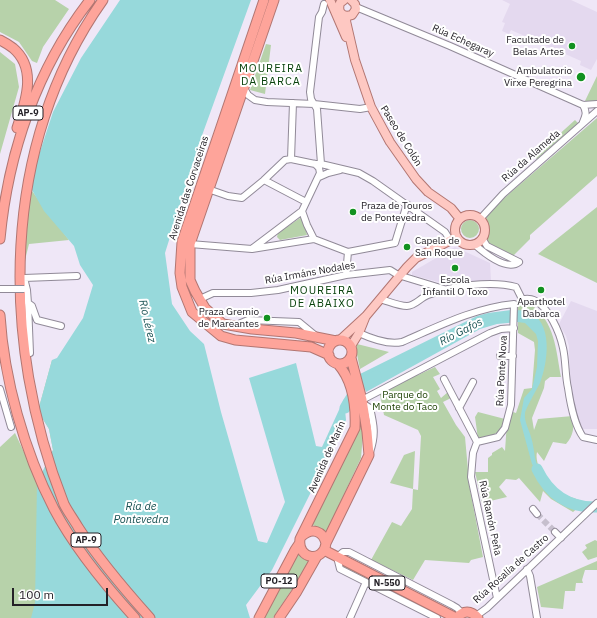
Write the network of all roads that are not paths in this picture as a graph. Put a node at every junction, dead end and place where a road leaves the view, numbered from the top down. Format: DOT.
graph roads {
  1 [pos="90,0"];
  2 [pos="103,0"];
  3 [pos="264,0"];
  4 [pos="274,0"];
  5 [pos="347,1"];
  6 [pos="327,2"];
  7 [pos="347,16"];
  8 [pos="0,40"];
  9 [pos="352,47"];
  10 [pos="244,88"];
  11 [pos="293,104"];
  12 [pos="314,104"];
  13 [pos="597,104"];
  14 [pos="583,105"];
  15 [pos="371,107"];
  16 [pos="597,111"];
  17 [pos="583,124"];
  18 [pos="25,157"];
  19 [pos="291,159"];
  20 [pos="318,164"];
  21 [pos="341,170"];
  22 [pos="319,177"];
  23 [pos="264,180"];
  24 [pos="208,189"];
  25 [pos="306,202"];
  26 [pos="407,204"];
  27 [pos="3,210"];
  28 [pos="302,211"];
  29 [pos="460,219"];
  30 [pos="480,219"];
  31 [pos="273,233"];
  32 [pos="453,238"];
  33 [pos="482,238"];
  34 [pos="0,239"];
  35 [pos="314,239"];
  36 [pos="190,244"];
  37 [pos="474,244"];
  38 [pos="277,245"];
  39 [pos="252,249"];
  40 [pos="348,252"];
  41 [pos="346,275"];
  42 [pos="77,276"];
  43 [pos="398,276"];
  44 [pos="9,278"];
  45 [pos="0,289"];
  46 [pos="26,289"];
  47 [pos="444,289"];
  48 [pos="200,299"];
  49 [pos="380,299"];
  50 [pos="522,299"];
  51 [pos="10,302"];
  52 [pos="28,303"];
  53 [pos="514,307"];
  54 [pos="0,315"];
  55 [pos="366,316"];
  56 [pos="61,326"];
  57 [pos="514,326"];
  58 [pos="359,333"];
  59 [pos="338,340"];
  60 [pos="351,346"];
  61 [pos="329,355"];
  62 [pos="500,356"];
  63 [pos="513,356"];
  64 [pos="351,358"];
  65 [pos="338,364"];
  66 [pos="26,371"];
  67 [pos="444,379"];
  68 [pos="473,382"];
  69 [pos="353,384"];
  70 [pos="0,389"];
  71 [pos="22,389"];
  72 [pos="360,400"];
  73 [pos="459,408"];
  74 [pos="11,427"];
  75 [pos="597,440"];
  76 [pos="476,442"];
  77 [pos="597,503"];
  78 [pos="555,532"];
  79 [pos="561,538"];
  80 [pos="301,540"];
  81 [pos="322,550"];
  82 [pos="337,557"];
  83 [pos="527,569"];
  84 [pos="366,582"];
  85 [pos="497,598"];
  86 [pos="437,608"];
  87 [pos="426,612"];
  88 [pos="458,616"];
  89 [pos="477,617"];
  90 [pos="135,618"];
  91 [pos="150,618"];
  92 [pos="259,618"];
  93 [pos="279,618"];
  94 [pos="350,618"];
  95 [pos="437,618"];
  96 [pos="537,618"];
  1 -- 27 [label="highway, AP-9"];
  2 -- 18 [label="highway, AP-9"];
  3 -- 61 [label="highway, Avenida das Corvaceiras"];
  4 -- 10 [label="highway, Avenida das Corvaceiras"];
  5 -- 7 [label="main road"];
  5 -- 7 [label="main road, Paseo de Colón"];
  5 -- 14 [label="street, Rúa Echegaray"];
  6 -- 9 [label="main road, Paseo de Colón"];
  6 -- 12 [label="street"];
  7 -- 9 [label="main road, Paseo de Colón"];
  8 -- 27 [label="highway, AP-9"];
  9 -- 15 [label="main road, Paseo de Colón"];
  10 -- 11 [label="street"];
  10 -- 24 [label="highway, Avenida das Corvaceiras"];
  11 -- 12 [label="street"];
  11 -- 19 [label="street"];
  12 -- 15 [label="street"];
  12 -- 20 [label="street"];
  13 -- 14 [label="street, Rúa Echegaray"];
  14 -- 17 [label="street"];
  15 -- 29 [label="main road, Paseo de Colón"];
  16 -- 17 [label="street, Rúa da Alameda"];
  17 -- 30 [label="street, Rúa da Alameda"];
  19 -- 20 [label="street"];
  19 -- 23 [label="street"];
  20 -- 21 [label="street"];
  20 -- 22 [label="street"];
  21 -- 22 [label="street"];
  21 -- 26 [label="street"];
  22 -- 25 [label="street"];
  23 -- 24 [label="street"];
  23 -- 25 [label="street"];
  24 -- 36 [label="highway, Avenida das Corvaceiras"];
  25 -- 28 [label="street"];
  26 -- 32 [label="street"];
  26 -- 40 [label="street"];
  27 -- 34 [label="highway, AP-9"];
  28 -- 31 [label="street"];
  28 -- 35 [label="street"];
  29 -- 30 [label="main road"];
  29 -- 32 [label="main road"];
  30 -- 33 [label="main road"];
  31 -- 38 [label="street"];
  31 -- 39 [label="street"];
  32 -- 37 [label="main road"];
  32 -- 43 [label="main road"];
  33 -- 37 [label="main road"];
  33 -- 37 [label="street"];
  35 -- 38 [label="street"];
  35 -- 40 [label="street"];
  36 -- 39 [label="street"];
  36 -- 48 [label="highway, Avenida das Corvaceiras"];
  38 -- 39 [label="street"];
  40 -- 41 [label="street"];
  41 -- 43 [label="street, Rúa Irmáns Nodales"];
  41 -- 48 [label="street, Rúa Irmáns Nodales"];
  42 -- 46 [label="street"];
  43 -- 47 [label="street, Rúa Irmáns Nodales"];
  43 -- 49 [label="main road"];
  44 -- 51 [label="highway"];
  45 -- 46 [label="street, bridge"];
  46 -- 52 [label="street"];
  47 -- 49 [label="street"];
  47 -- 50 [label="street"];
  48 -- 59 [label="highway, Avenida das Corvaceiras"];
  49 -- 55 [label="main road"];
  50 -- 53 [label="street"];
  50 -- 75 [label="street"];
  52 -- 56 [label="street"];
  52 -- 66 [label="street"];
  53 -- 57 [label="street, Rúa Ponte Nova"];
  53 -- 58 [label="street"];
  54 -- 90 [label="highway, AP-9"];
  55 -- 58 [label="main road"];
  55 -- 59 [label="main road"];
  57 -- 63 [label="street, Rúa Ponte Nova"];
  57 -- 72 [label="street"];
  58 -- 60 [label="main road"];
  59 -- 60 [label="highway"];
  59 -- 61 [label="highway"];
  60 -- 64 [label="highway"];
  61 -- 65 [label="highway"];
  62 -- 63 [label="street"];
  63 -- 76 [label="street, Rúa Ponte Nova"];
  64 -- 65 [label="highway"];
  64 -- 69 [label="highway, Avenida de Marín"];
  65 -- 69 [label="highway, Avenida de Marín"];
  67 -- 73 [label="street"];
  68 -- 73 [label="street"];
  69 -- 72 [label="highway, Avenida de Marín"];
  70 -- 74 [label="street"];
  71 -- 91 [label="highway, AP-9"];
  72 -- 80 [label="highway, Avenida de Marín"];
  72 -- 81 [label="highway, Avenida de Marín"];
  73 -- 76 [label="street"];
  76 -- 85 [label="street, Rúa Ramón Peña"];
  77 -- 79 [label="street, Rúa Rosalía de Castro"];
  78 -- 79 [label="street, Rúa Rosalía de Castro"];
  79 -- 83 [label="street, Rúa Rosalía de Castro"];
  80 -- 81 [label="highway"];
  80 -- 81 [label="highway"];
  80 -- 92 [label="highway, Avenida de Marín / PO-12"];
  81 -- 82 [label="highway, N-550"];
  81 -- 93 [label="highway, Avenida de Marín / PO-12"];
  82 -- 84 [label="street"];
  82 -- 86 [label="highway, N-550"];
  82 -- 88 [label="street, N-550"];
  83 -- 85 [label="street, Rúa Rosalía de Castro"];
  83 -- 96 [label="street"];
  84 -- 87 [label="street"];
  84 -- 94 [label="street"];
  85 -- 89 [label="street, Rúa Rosalía de Castro"];
  86 -- 87 [label="street"];
  86 -- 88 [label="highway, N-550"];
  87 -- 95 [label="street"];
  88 -- 89 [label="highway, Rúa Rosalía de Castro"];
}
